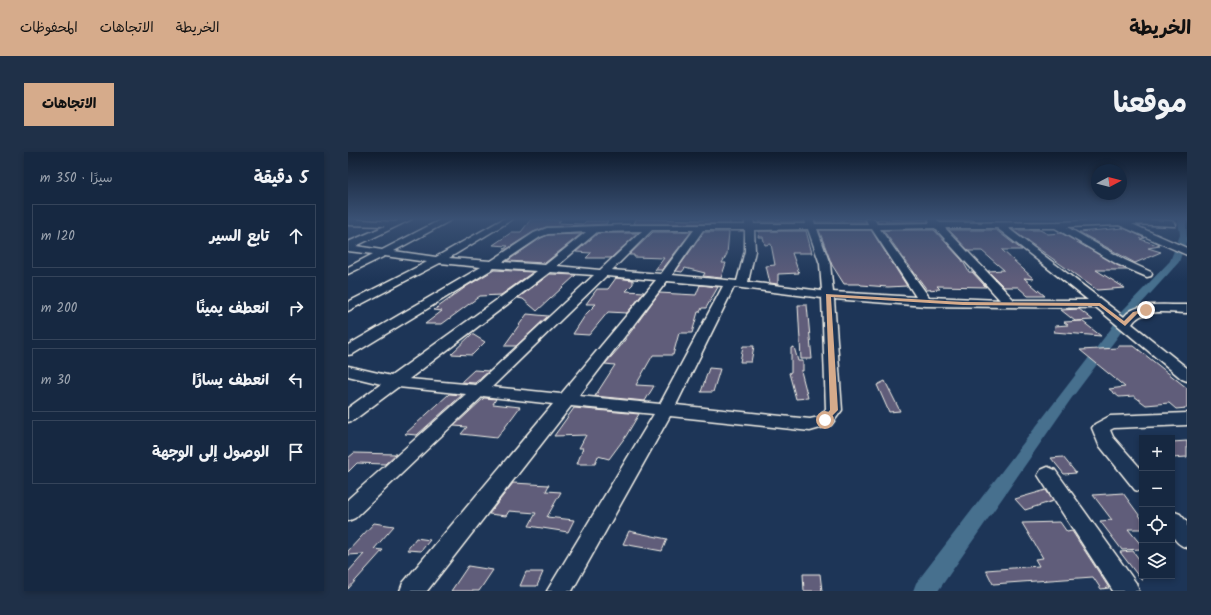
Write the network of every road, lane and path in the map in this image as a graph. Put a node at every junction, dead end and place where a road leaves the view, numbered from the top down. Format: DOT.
graph roads {
  1 [pos="364,239"];
  2 [pos="411,239"];
  3 [pos="474,239"];
  4 [pos="531,239"];
  5 [pos="583,239"];
  6 [pos="638,239"];
  7 [pos="685,239"];
  8 [pos="750,239"];
  9 [pos="815,239"];
  10 [pos="883,239"];
  11 [pos="950,239"];
  12 [pos="1017,239"];
  13 [pos="1083,239"];
  14 [pos="1158,239"];
  15 [pos="348,247"];
  16 [pos="1186,251"];
  17 [pos="388,252"];
  18 [pos="438,260"];
  19 [pos="493,264"];
  20 [pos="547,269"];
  21 [pos="348,271"];
  22 [pos="604,273"];
  23 [pos="1147,274"];
  24 [pos="664,278"];
  25 [pos="736,284"];
  26 [pos="828,295"];
  27 [pos="926,302"];
  28 [pos="1010,304"];
  29 [pos="348,307"];
  30 [pos="1104,307"];
  31 [pos="1187,309"];
  32 [pos="1124,324"];
  33 [pos="348,351"];
  34 [pos="348,371"];
  35 [pos="1187,376"];
  36 [pos="395,382"];
  37 [pos="480,390"];
  38 [pos="565,399"];
  39 [pos="665,410"];
  40 [pos="348,416"];
  41 [pos="1187,419"];
  42 [pos="1048,475"];
  43 [pos="1139,480"];
  44 [pos="348,512"];
  45 [pos="1175,524"];
  46 [pos="1187,538"];
  47 [pos="412,591"];
  48 [pos="559,591"];
  49 [pos="1127,591"];
  1 -- 15 [label="street"];
  2 -- 17 [label="street"];
  3 -- 18 [label="street"];
  4 -- 19 [label="street"];
  5 -- 20 [label="street"];
  6 -- 22 [label="street"];
  7 -- 24 [label="street"];
  8 -- 25 [label="street"];
  9 -- 26 [label="street"];
  10 -- 27 [label="street"];
  11 -- 28 [label="street"];
  12 -- 30 [label="street"];
  13 -- 23 [label="street"];
  14 -- 16 [label="street"];
  15 -- 17 [label="street"];
  17 -- 18 [label="street"];
  17 -- 21 [label="street"];
  18 -- 19 [label="street"];
  18 -- 29 [label="street"];
  19 -- 20 [label="street"];
  19 -- 33 [label="street"];
  20 -- 22 [label="street"];
  20 -- 36 [label="street"];
  22 -- 24 [label="street"];
  22 -- 37 [label="street"];
  24 -- 25 [label="street"];
  24 -- 38 [label="street"];
  25 -- 26 [label="street"];
  25 -- 39 [label="street"];
  26 -- 27 [label="street"];
  26 -- 39 [label="street"];
  27 -- 28 [label="street"];
  28 -- 30 [label="street"];
  30 -- 32 [label="street"];
  31 -- 32 [label="street"];
  32 -- 35 [label="street"];
  34 -- 36 [label="street"];
  36 -- 37 [label="street"];
  36 -- 40 [label="street"];
  37 -- 38 [label="street"];
  37 -- 44 [label="street"];
  38 -- 39 [label="street"];
  38 -- 47 [label="street"];
  39 -- 48 [label="street"];
  41 -- 43 [label="street"];
  42 -- 49 [label="street"];
  45 -- 46 [label="street"];
}
